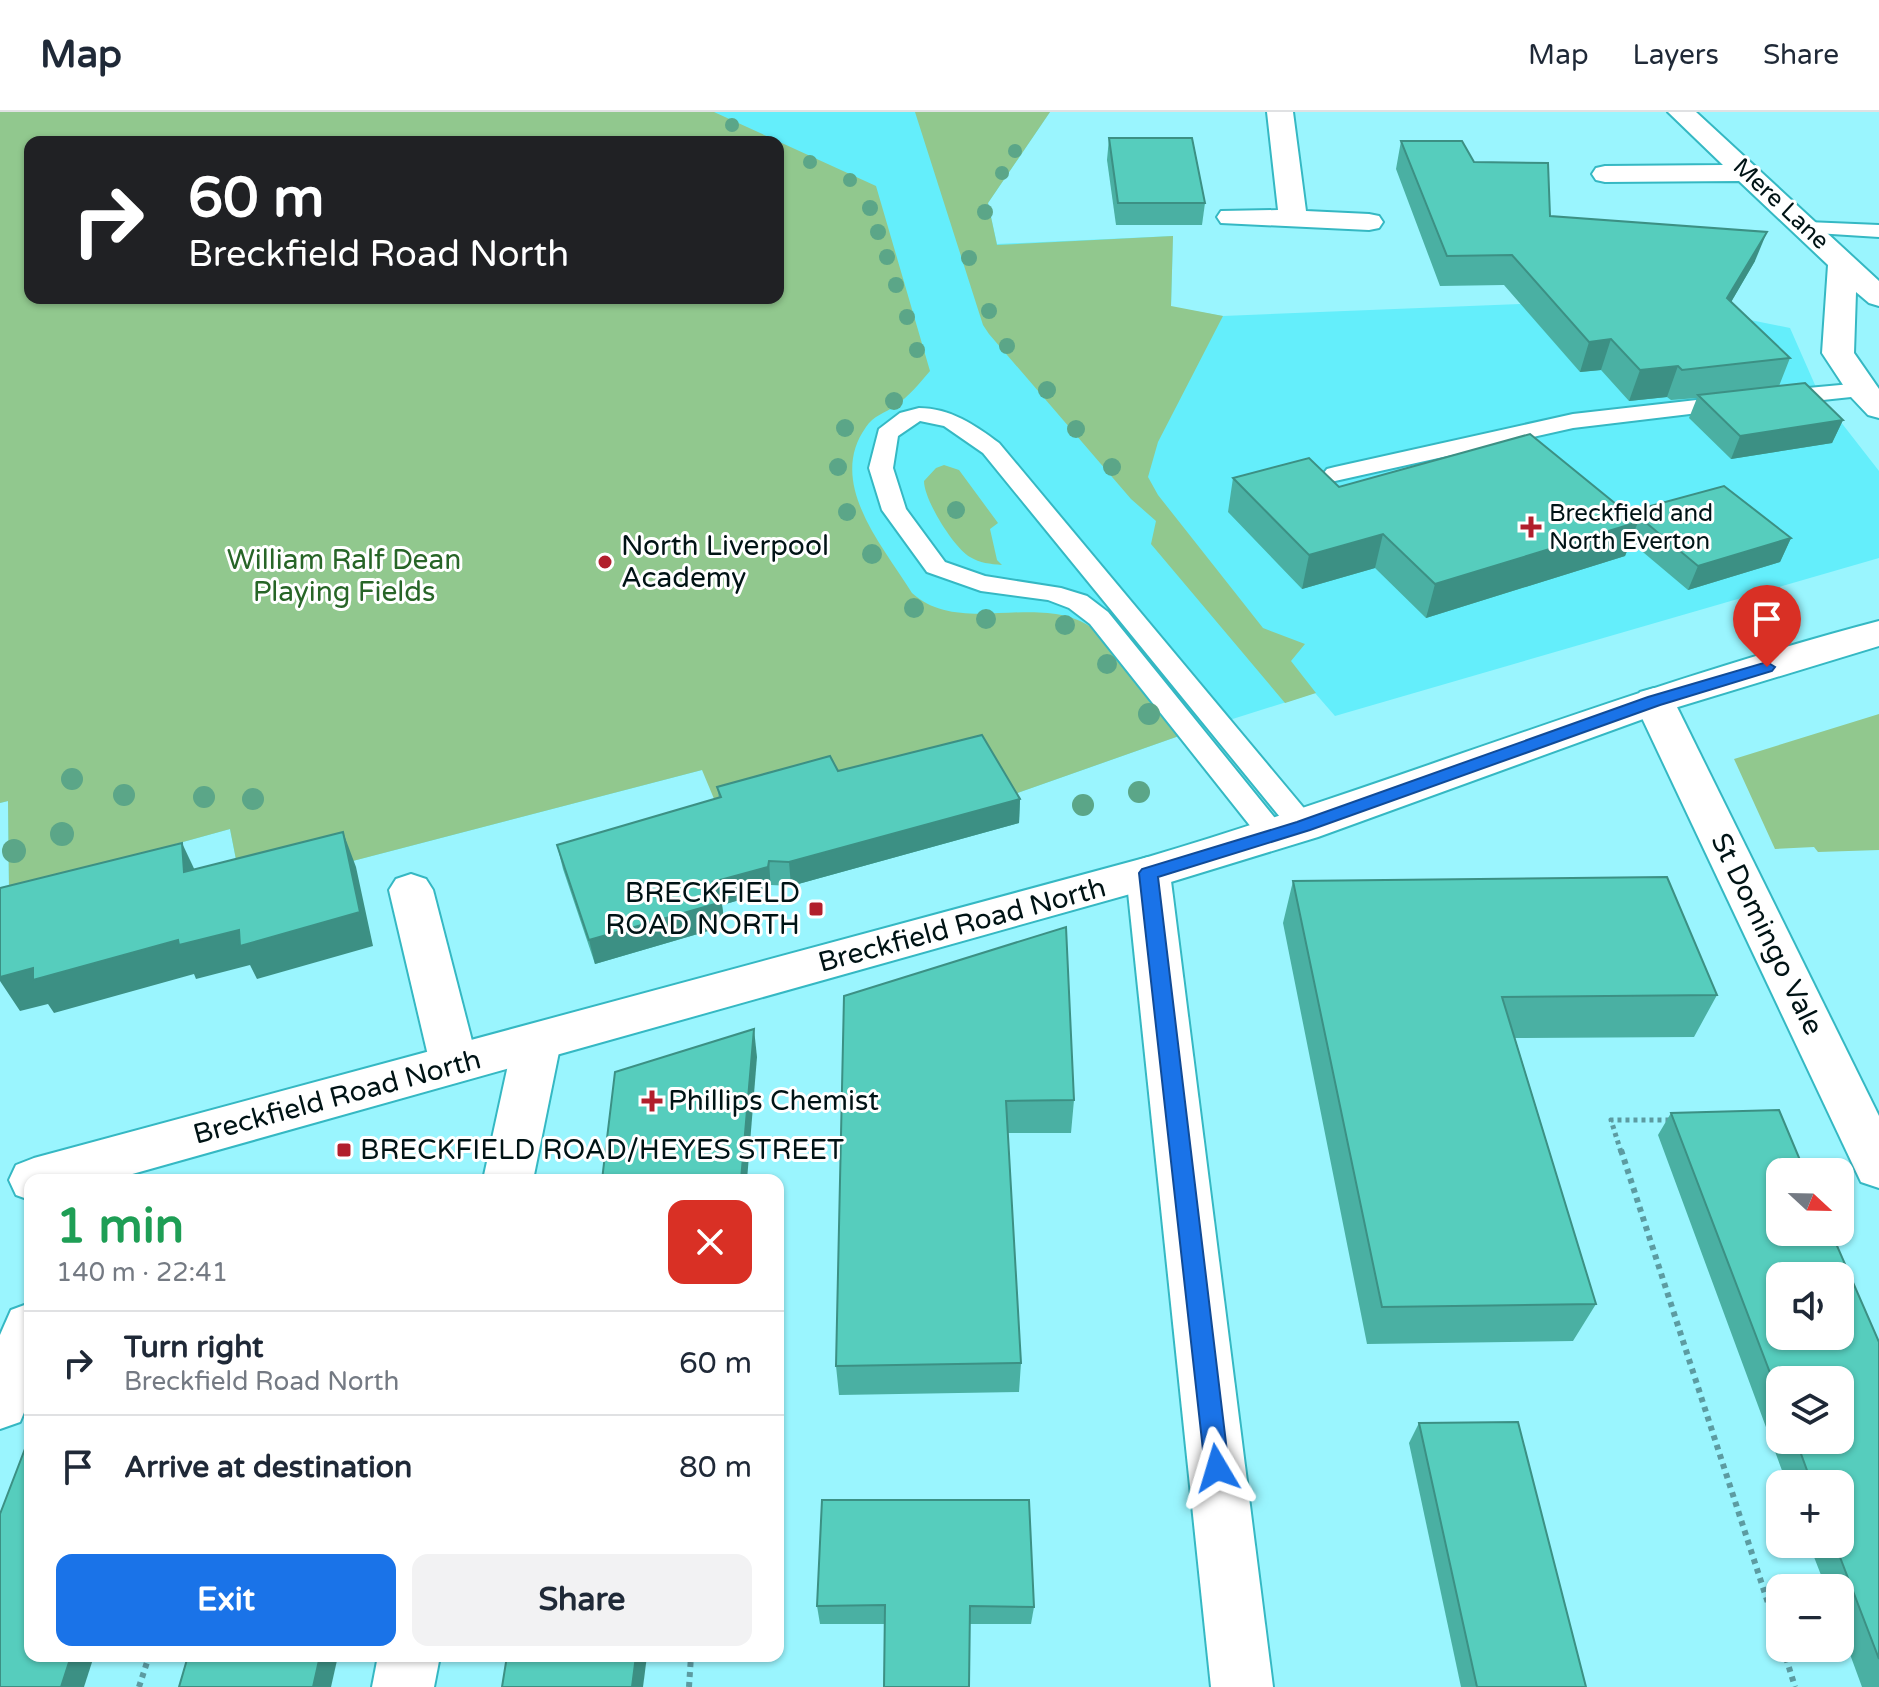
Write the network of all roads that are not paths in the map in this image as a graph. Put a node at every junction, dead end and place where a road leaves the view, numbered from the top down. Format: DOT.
graph roads {
  1 [pos="1280,112"];
  2 [pos="1681,112"];
  3 [pos="1747,173"];
  4 [pos="1605,174"];
  5 [pos="1231,217"];
  6 [pos="1293,220"];
  7 [pos="1369,222"];
  8 [pos="1807,228"];
  9 [pos="1879,231"];
  10 [pos="1843,262"];
  11 [pos="1879,297"];
  12 [pos="1870,399"];
  13 [pos="1335,474"];
  14 [pos="1879,633"];
  15 [pos="1654,701"];
  16 [pos="1288,831"];
  17 [pos="1148,873"];
  18 [pos="411,890"];
  19 [pos="537,1042"];
  20 [pos="454,1064"];
  21 [pos="1868,1118"];
  22 [pos="1879,1167"];
  23 [pos="66,1174"];
  24 [pos="509,1174"];
  25 [pos="24,1184"];
  26 [pos="0,1189"];
  27 [pos="24,1343"];
  28 [pos="0,1403"];
  29 [pos="408,1662"];
  30 [pos="403,1687"];
  31 [pos="1242,1687"];
  1 -- 6 [label="street"];
  2 -- 3 [label="street, Mere Lane"];
  3 -- 4 [label="street"];
  3 -- 8 [label="street, Mere Lane"];
  5 -- 6 [label="street"];
  6 -- 7 [label="street"];
  8 -- 9 [label="lane"];
  8 -- 10 [label="street, Mere Lane"];
  10 -- 11 [label="street, Mere Lane"];
  10 -- 12 [label="street"];
  12 -- 13 [label="lane"];
  14 -- 15 [label="street, Breckfield Road North"];
  15 -- 16 [label="street, Breckfield Road North"];
  15 -- 21 [label="street, St Domingo Vale"];
  16 -- 16 [label="lane"];
  16 -- 17 [label="street, Breckfield Road North"];
  17 -- 19 [label="street, Breckfield Road North"];
  17 -- 31 [label="street"];
  18 -- 20 [label="street"];
  19 -- 20 [label="street, Breckfield Road North"];
  19 -- 24 [label="street"];
  20 -- 23 [label="street, Breckfield Road North"];
  21 -- 22 [label="street, St Domingo Vale"];
  25 -- 26 [label="street, Breckfield Road North"];
  27 -- 28 [label="street"];
  29 -- 30 [label="street"];
}
